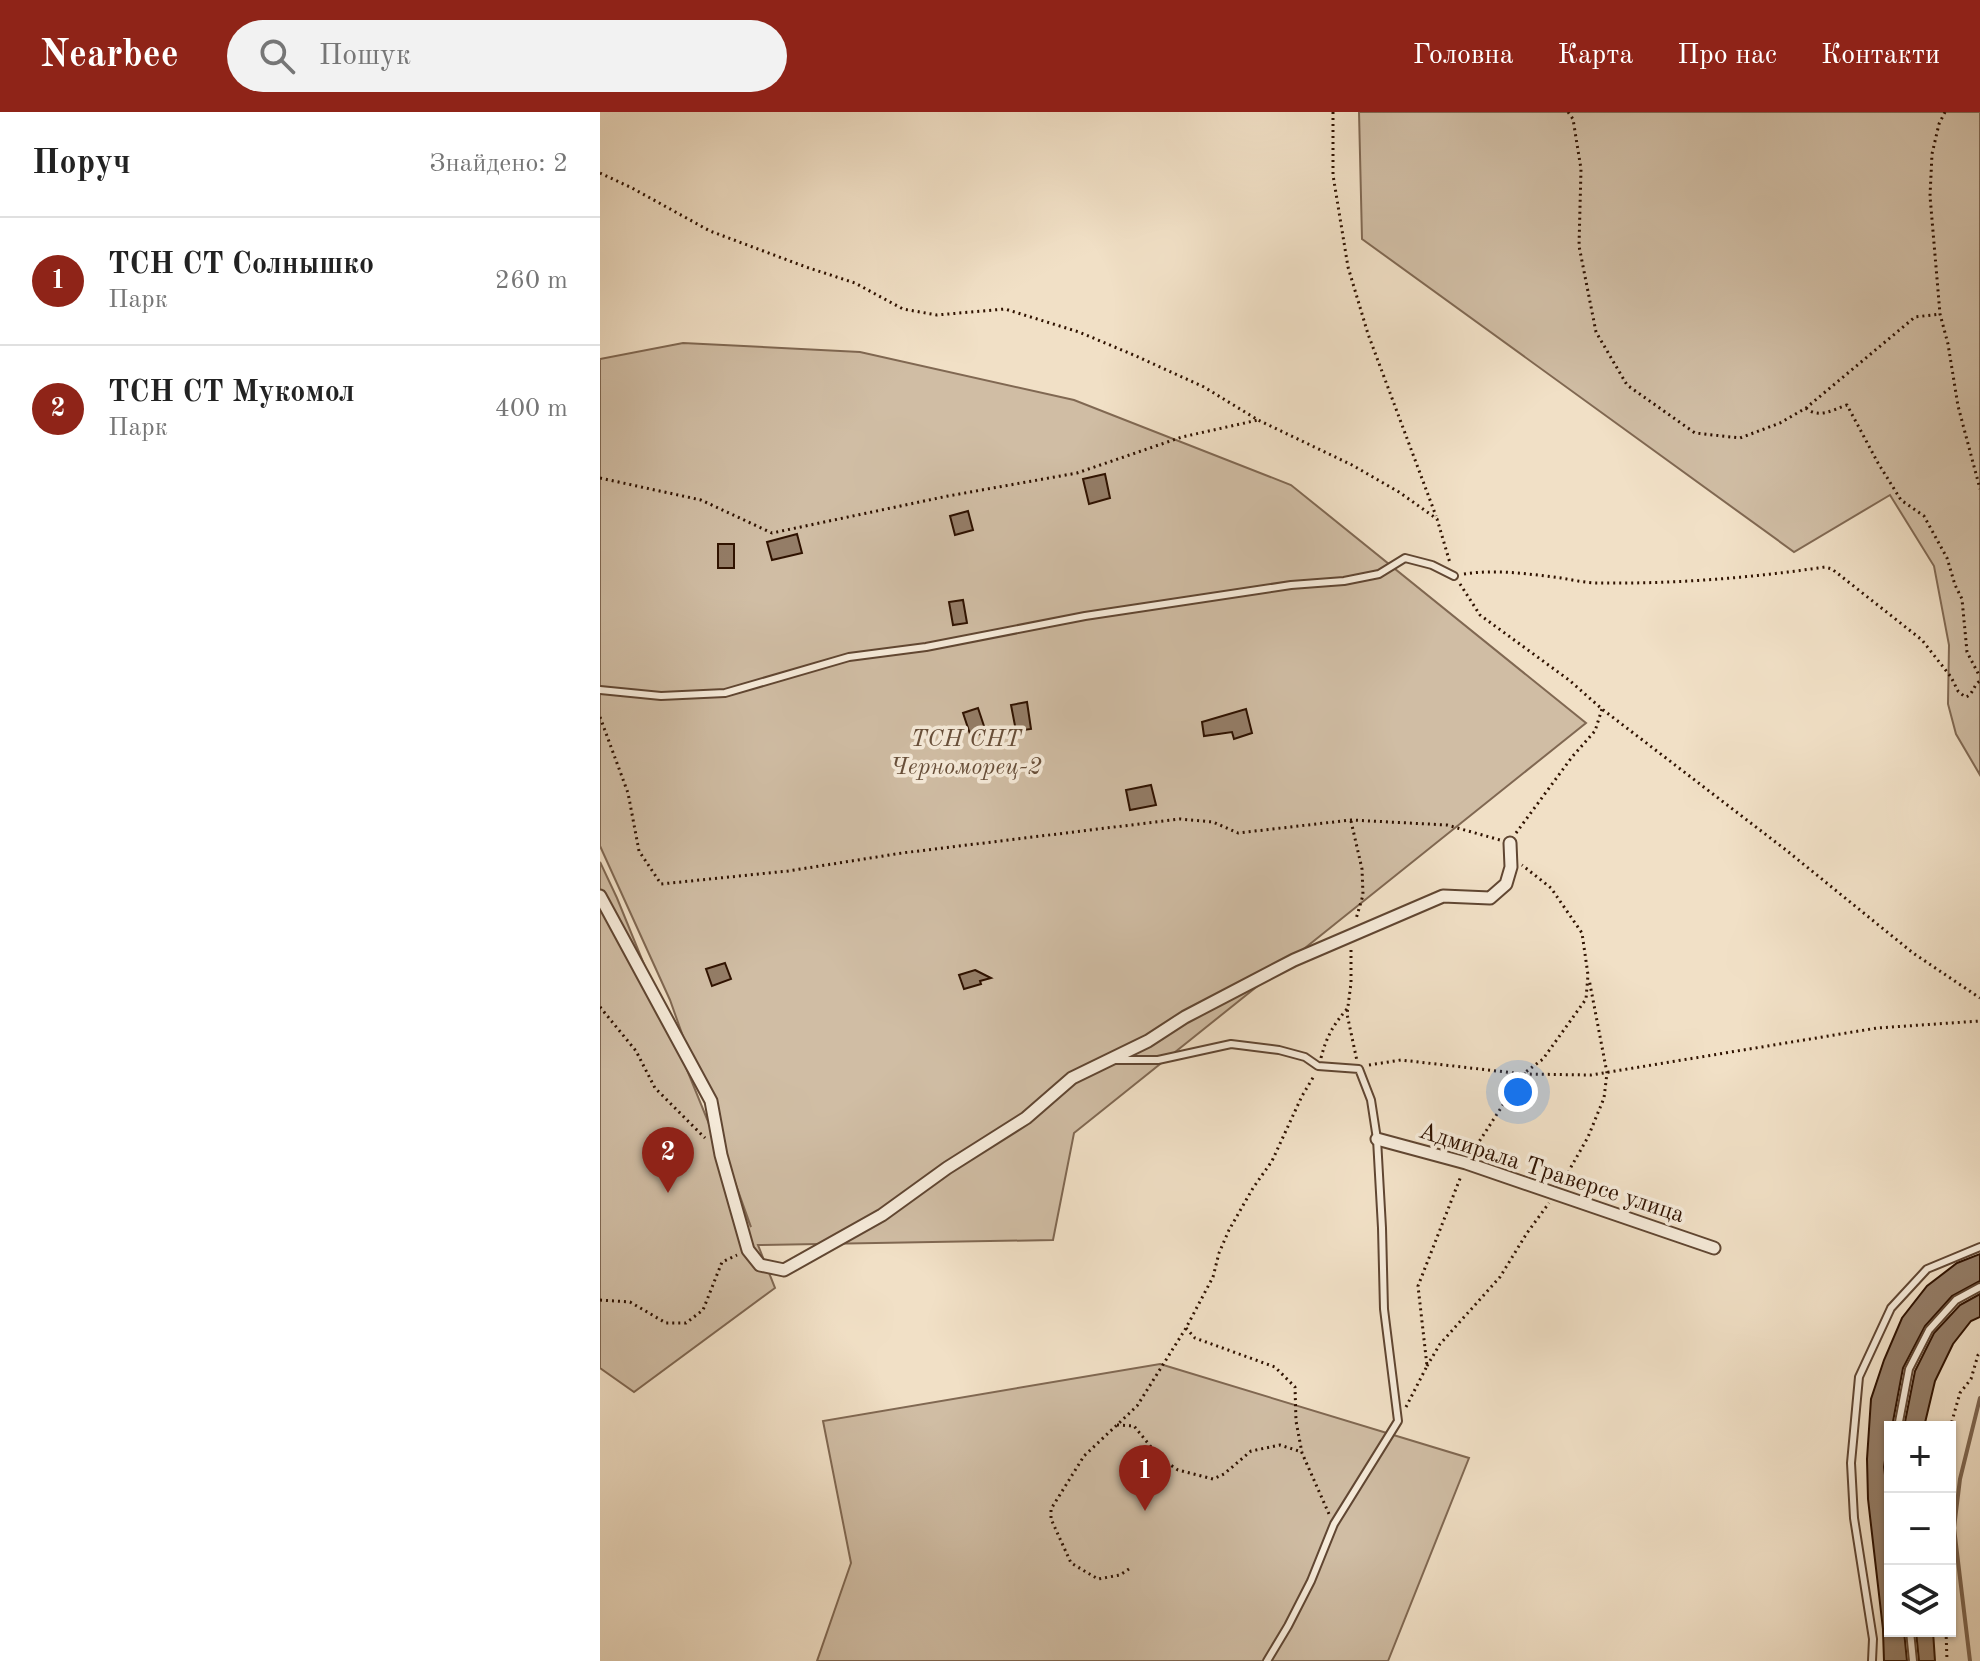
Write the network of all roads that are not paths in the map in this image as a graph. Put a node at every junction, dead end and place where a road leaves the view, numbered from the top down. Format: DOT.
graph roads {
  1 [pos="1454,576"];
  2 [pos="600,690"];
  3 [pos="1510,843"];
  4 [pos="600,896"];
  5 [pos="1107,1060"];
  6 [pos="1377,1139"];
  7 [pos="1980,1247"];
  8 [pos="1714,1248"];
  9 [pos="1980,1287"];
  10 [pos="1899,1421"];
  11 [pos="1911,1637"];
  12 [pos="1267,1661"];
  13 [pos="1872,1661"];
  14 [pos="1913,1661"];
  1 -- 2 [label="lane"];
  3 -- 5 [label="street"];
  4 -- 5 [label="street"];
  5 -- 6 [label="lane"];
  6 -- 8 [label="street, Адмирала Траверсе улица"];
  6 -- 12 [label="lane"];
  7 -- 13 [label="lane"];
  9 -- 10 [label="lane"];
  11 -- 14 [label="lane"];
}
